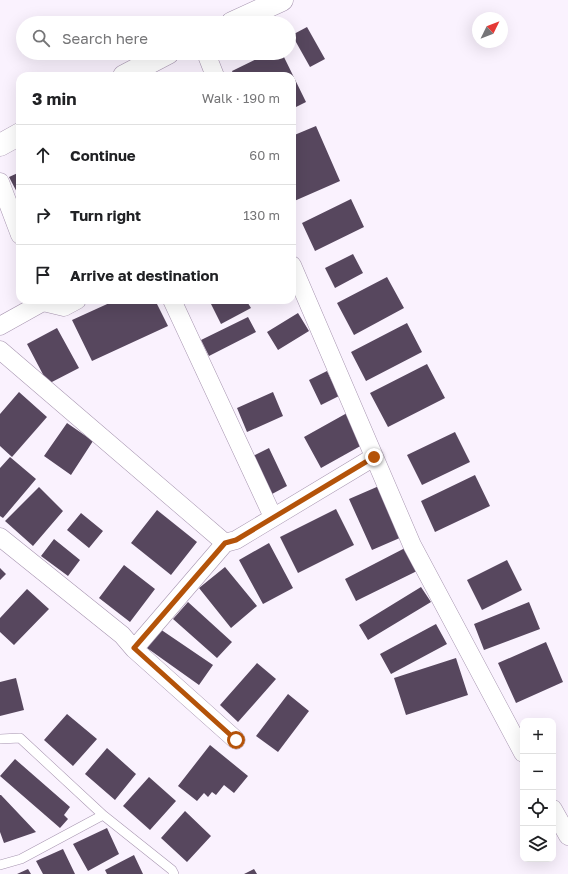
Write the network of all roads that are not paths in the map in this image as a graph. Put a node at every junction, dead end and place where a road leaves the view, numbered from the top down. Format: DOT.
graph roads {
  1 [pos="282,0"];
  2 [pos="247,16"];
  3 [pos="155,60"];
  4 [pos="209,60"];
  5 [pos="132,72"];
  6 [pos="213,72"];
  7 [pos="16,136"];
  8 [pos="0,145"];
  9 [pos="0,182"];
  10 [pos="16,224"];
  11 [pos="296,274"];
  12 [pos="37,304"];
  13 [pos="53,304"];
  14 [pos="70,304"];
  15 [pos="174,304"];
  16 [pos="0,326"];
  17 [pos="0,350"];
  18 [pos="374,457"];
  19 [pos="273,517"];
  20 [pos="0,536"];
  21 [pos="225,543"];
  22 [pos="134,648"];
  23 [pos="0,739"];
  24 [pos="236,740"];
  25 [pos="520,747"];
  26 [pos="556,814"];
  27 [pos="104,815"];
  28 [pos="568,836"];
  29 [pos="0,865"];
  30 [pos="174,874"];
  1 -- 2 [label="street"];
  3 -- 5 [label="street"];
  4 -- 6 [label="street"];
  7 -- 8 [label="street"];
  9 -- 10 [label="street"];
  11 -- 18 [label="street"];
  12 -- 16 [label="street"];
  13 -- 14 [label="street"];
  15 -- 19 [label="street"];
  17 -- 21 [label="street"];
  18 -- 19 [label="street"];
  18 -- 25 [label="street"];
  19 -- 21 [label="street"];
  20 -- 22 [label="street"];
  21 -- 22 [label="street"];
  22 -- 24 [label="street"];
  23 -- 27 [label="lane"];
  26 -- 28 [label="street"];
  27 -- 29 [label="lane"];
  27 -- 30 [label="lane"];
}
